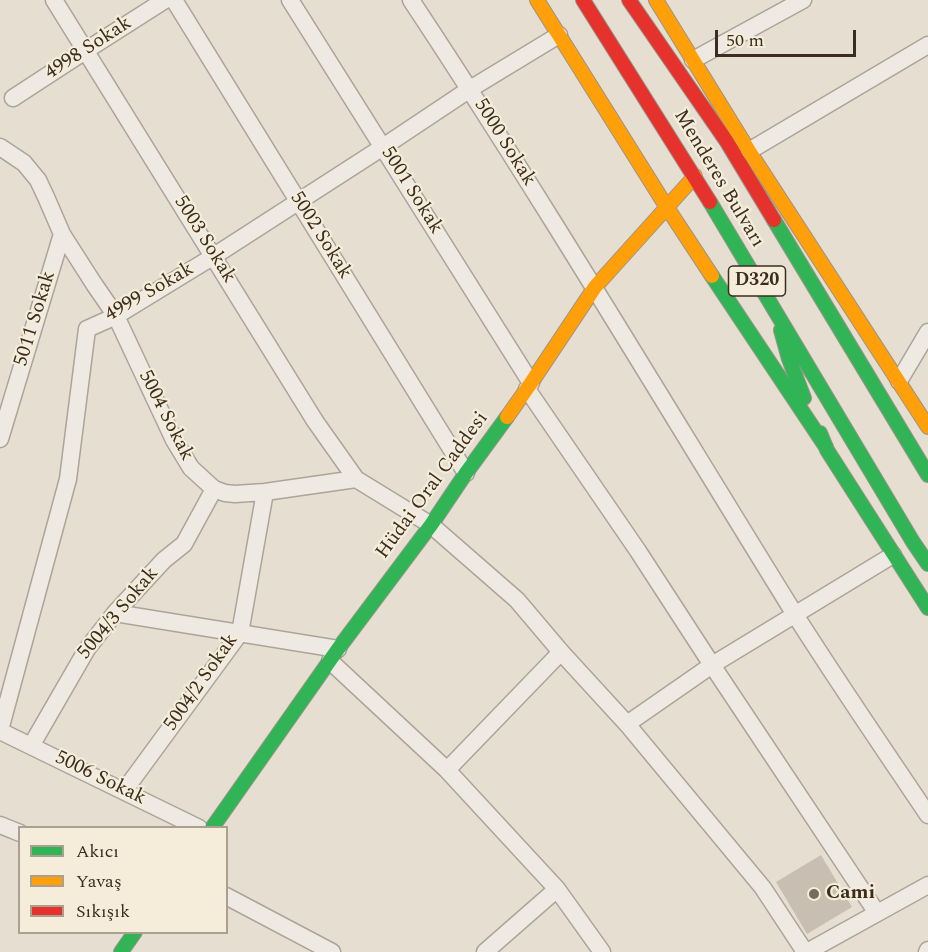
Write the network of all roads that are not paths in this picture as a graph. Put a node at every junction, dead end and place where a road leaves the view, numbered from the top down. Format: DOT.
graph roads {
  1 [pos="54,0"];
  2 [pos="165,0"];
  3 [pos="174,0"];
  4 [pos="290,0"];
  5 [pos="411,0"];
  6 [pos="537,0"];
  7 [pos="583,0"];
  8 [pos="629,0"];
  9 [pos="656,0"];
  10 [pos="803,0"];
  11 [pos="559,35"];
  12 [pos="928,45"];
  13 [pos="85,51"];
  14 [pos="693,60"];
  15 [pos="470,88"];
  16 [pos="13,98"];
  17 [pos="0,147"];
  18 [pos="383,147"];
  19 [pos="749,151"];
  20 [pos="695,176"];
  21 [pos="299,201"];
  22 [pos="666,206"];
  23 [pos="62,234"];
  24 [pos="213,256"];
  25 [pos="595,287"];
  26 [pos="776,314"];
  27 [pos="116,316"];
  28 [pos="928,332"];
  29 [pos="899,381"];
  30 [pos="529,386"];
  31 [pos="928,427"];
  32 [pos="0,440"];
  33 [pos="826,447"];
  34 [pos="466,473"];
  35 [pos="928,475"];
  36 [pos="356,479"];
  37 [pos="214,489"];
  38 [pos="265,492"];
  39 [pos="431,525"];
  40 [pos="893,555"];
  41 [pos="928,564"];
  42 [pos="928,608"];
  43 [pos="115,613"];
  44 [pos="795,615"];
  45 [pos="240,633"];
  46 [pos="561,652"];
  47 [pos="334,655"];
  48 [pos="712,665"];
  49 [pos="627,724"];
  50 [pos="0,730"];
  51 [pos="31,746"];
  52 [pos="447,770"];
  53 [pos="124,791"];
  54 [pos="928,815"];
  55 [pos="0,825"];
  56 [pos="195,826"];
  57 [pos="213,826"];
  58 [pos="18,832"];
  59 [pos="928,885"];
  60 [pos="557,890"];
  61 [pos="228,897"];
  62 [pos="877,913"];
  63 [pos="134,934"];
  64 [pos="121,952"];
  65 [pos="332,952"];
  66 [pos="485,952"];
  67 [pos="602,952"];
  68 [pos="806,952"];
  1 -- 13 [label="street, 5003 Sokak"];
  2 -- 13 [label="street, 4998 Sokak"];
  3 -- 21 [label="street, 5002 Sokak"];
  4 -- 18 [label="street, 5001 Sokak"];
  5 -- 15 [label="street, 5000 Sokak"];
  6 -- 11 [label="main road"];
  7 -- 20 [label="main road, Menderes Bulvarı / D320"];
  8 -- 35 [label="main road, Menderes Bulvarı / D320"];
  9 -- 14 [label="main road"];
  10 -- 14 [label="street"];
  11 -- 15 [label="street, 4999 Sokak"];
  11 -- 22 [label="main road"];
  12 -- 19 [label="street"];
  13 -- 16 [label="street, 4998 Sokak"];
  13 -- 24 [label="street, 5003 Sokak"];
  14 -- 19 [label="main road"];
  15 -- 18 [label="street, 4999 Sokak"];
  15 -- 25 [label="street, 5000 Sokak"];
  17 -- 23 [label="street, 5004 Sokak"];
  18 -- 21 [label="street, 4999 Sokak"];
  18 -- 30 [label="street, 5001 Sokak"];
  19 -- 29 [label="main road"];
  20 -- 22 [label="main road, Hüdai Oral Caddesi"];
  20 -- 26 [label="main road, Menderes Bulvarı / D320"];
  21 -- 24 [label="street, 4999 Sokak"];
  21 -- 34 [label="street, 5002 Sokak"];
  22 -- 25 [label="main road, Hüdai Oral Caddesi"];
  22 -- 33 [label="main road"];
  23 -- 27 [label="street, 5004 Sokak"];
  23 -- 32 [label="street, 5011 Sokak"];
  24 -- 27 [label="street, 4999 Sokak"];
  24 -- 36 [label="street, 5003 Sokak"];
  25 -- 30 [label="main road, Hüdai Oral Caddesi"];
  25 -- 44 [label="street, 5000 Sokak"];
  26 -- 33 [label="main road"];
  26 -- 41 [label="main road, Menderes Bulvarı / D320"];
  27 -- 37 [label="street, 5004 Sokak"];
  27 -- 50 [label="street, 4999 Sokak"];
  28 -- 29 [label="street"];
  29 -- 31 [label="main road"];
  30 -- 34 [label="main road, Hüdai Oral Caddesi"];
  30 -- 48 [label="street, 5001 Sokak"];
  33 -- 40 [label="main road"];
  34 -- 39 [label="main road, Hüdai Oral Caddesi"];
  36 -- 38 [label="street"];
  36 -- 39 [label="street"];
  37 -- 38 [label="street"];
  37 -- 43 [label="street, 5004/3 Sokak"];
  38 -- 45 [label="street, 5004/2 Sokak"];
  39 -- 46 [label="street"];
  39 -- 47 [label="main road, Hüdai Oral Caddesi"];
  40 -- 42 [label="main road"];
  40 -- 44 [label="street"];
  43 -- 45 [label="street"];
  43 -- 51 [label="street, 5004/3 Sokak"];
  44 -- 48 [label="street"];
  44 -- 54 [label="street, 5000 Sokak"];
  45 -- 47 [label="street"];
  45 -- 53 [label="street, 5004/2 Sokak"];
  46 -- 49 [label="street"];
  46 -- 52 [label="street"];
  47 -- 52 [label="street"];
  47 -- 57 [label="main road, Hüdai Oral Caddesi"];
  48 -- 49 [label="street"];
  48 -- 62 [label="street, 5001 Sokak"];
  49 -- 68 [label="street"];
  50 -- 51 [label="street, 5006 Sokak"];
  51 -- 53 [label="street, 5006 Sokak"];
  52 -- 60 [label="street"];
  53 -- 56 [label="street, 5006 Sokak"];
  55 -- 58 [label="street"];
  59 -- 62 [label="street"];
  60 -- 66 [label="street"];
  60 -- 67 [label="street"];
  61 -- 65 [label="street"];
  62 -- 68 [label="street"];
  63 -- 64 [label="main road"];
}
